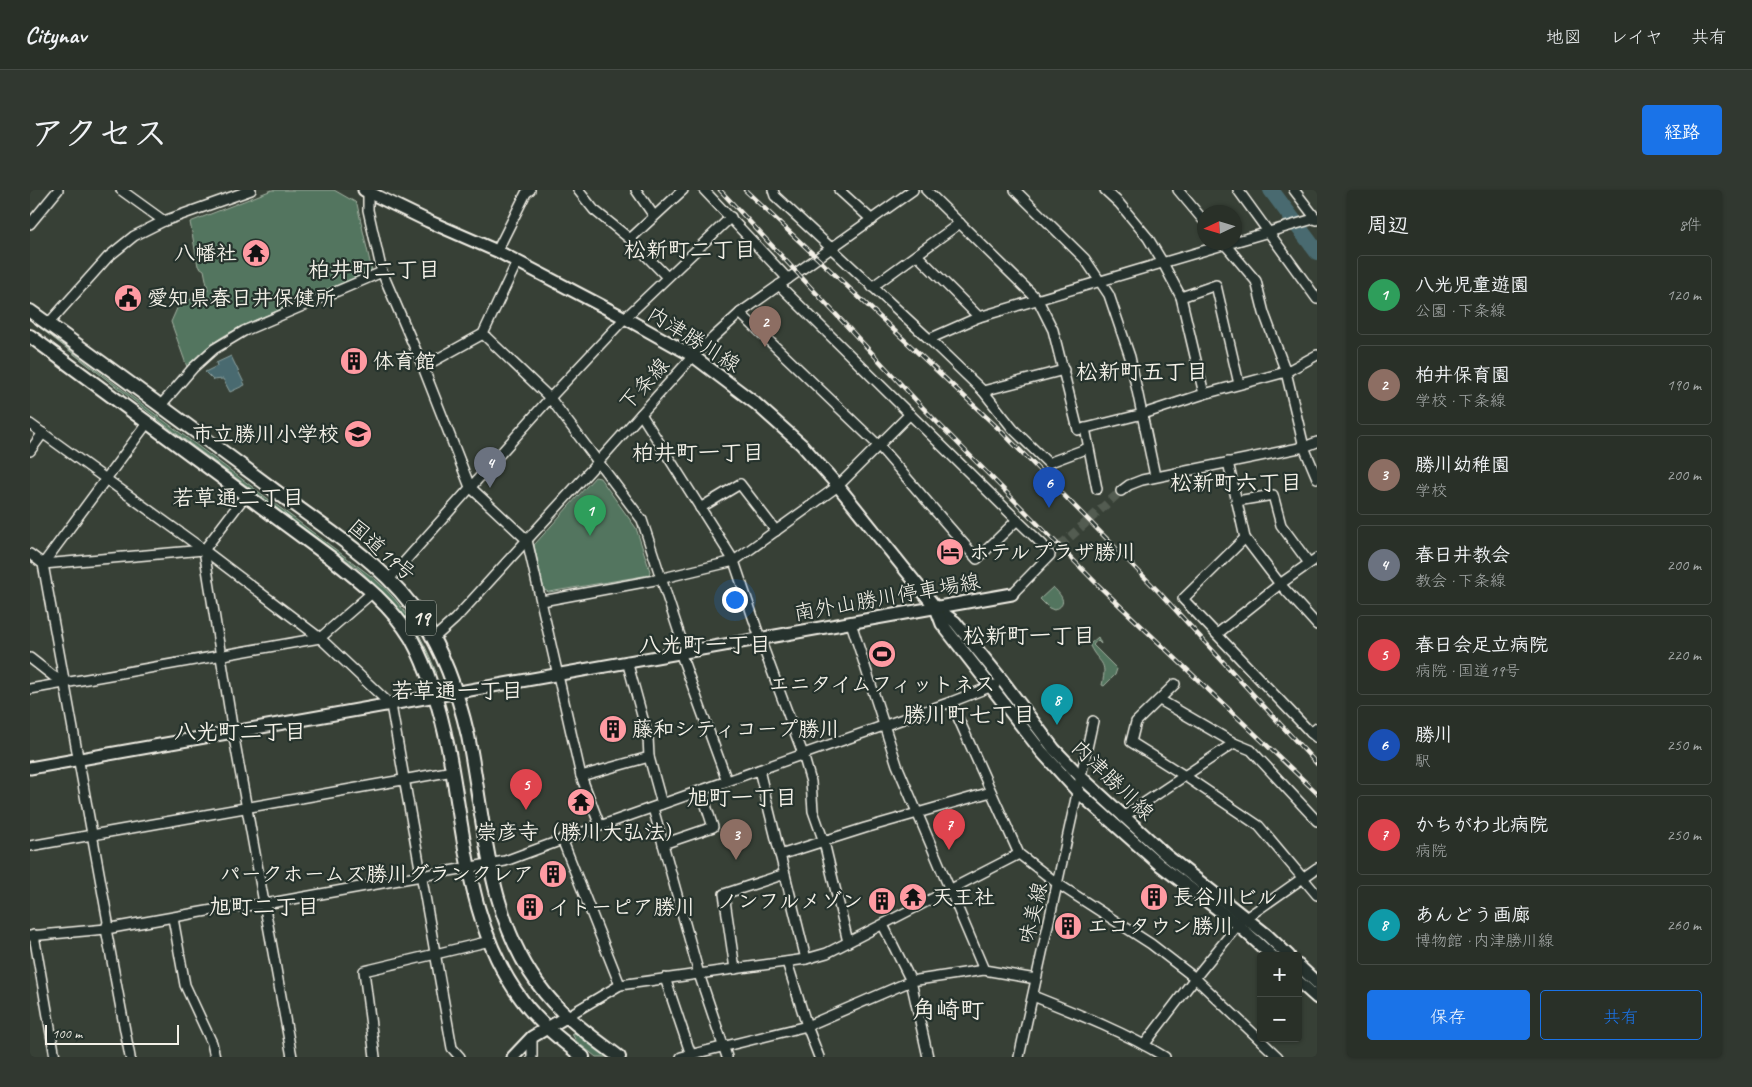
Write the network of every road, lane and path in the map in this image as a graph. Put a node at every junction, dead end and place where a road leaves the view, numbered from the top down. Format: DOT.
graph roads {
  1 [pos="58,190"];
  2 [pos="121,190"];
  3 [pos="224,190"];
  4 [pos="251,190"];
  5 [pos="578,190"];
  6 [pos="636,190"];
  7 [pos="683,190"];
  8 [pos="704,190"];
  9 [pos="773,190"];
  10 [pos="839,190"];
  11 [pos="913,190"];
  12 [pos="926,190"];
  13 [pos="1015,190"];
  14 [pos="1105,190"];
  15 [pos="1178,190"];
  16 [pos="1238,190"];
  17 [pos="1294,190"];
  18 [pos="366,191"];
  19 [pos="526,191"];
  20 [pos="233,197"];
  21 [pos="34,212"];
  22 [pos="1197,213"];
  23 [pos="654,216"];
  24 [pos="731,217"];
  25 [pos="1315,219"];
  26 [pos="872,220"];
  27 [pos="164,222"];
  28 [pos="960,223"];
  29 [pos="30,224"];
  30 [pos="1270,232"];
  31 [pos="630,239"];
  32 [pos="1242,240"];
  33 [pos="832,248"];
  34 [pos="1206,250"];
  35 [pos="1234,250"];
  36 [pos="497,252"];
  37 [pos="917,255"];
  38 [pos="517,262"];
  39 [pos="1163,263"];
  40 [pos="382,272"];
  41 [pos="667,277"];
  42 [pos="788,279"];
  43 [pos="1100,281"];
  44 [pos="779,286"];
  45 [pos="872,286"];
  46 [pos="1181,297"];
  47 [pos="1317,298"];
  48 [pos="1038,300"];
  49 [pos="30,312"];
  50 [pos="740,313"];
  51 [pos="979,317"];
  52 [pos="625,318"];
  53 [pos="48,324"];
  54 [pos="482,334"];
  55 [pos="31,338"];
  56 [pos="929,340"];
  57 [pos="1317,355"];
  58 [pos="693,356"];
  59 [pos="423,367"];
  60 [pos="1064,370"];
  61 [pos="1286,372"];
  62 [pos="1239,384"];
  63 [pos="983,391"];
  64 [pos="1204,394"];
  65 [pos="550,398"];
  66 [pos="162,405"];
  67 [pos="641,414"];
  68 [pos="910,414"];
  69 [pos="1143,414"];
  70 [pos="148,422"];
  71 [pos="30,424"];
  72 [pos="1085,428"];
  73 [pos="43,433"];
  74 [pos="1317,442"];
  75 [pos="879,446"];
  76 [pos="1304,447"];
  77 [pos="1088,448"];
  78 [pos="30,451"];
  79 [pos="598,462"];
  80 [pos="1228,462"];
  81 [pos="1155,476"];
  82 [pos="1317,478"];
  83 [pos="106,480"];
  84 [pos="838,486"];
  85 [pos="470,487"];
  86 [pos="1097,489"];
  87 [pos="1121,491"];
  88 [pos="246,495"];
  89 [pos="1237,502"];
  90 [pos="700,508"];
  91 [pos="1017,520"];
  92 [pos="776,531"];
  93 [pos="1245,538"];
  94 [pos="527,540"];
  95 [pos="1044,545"];
  96 [pos="204,550"];
  97 [pos="30,554"];
  98 [pos="1050,555"];
  99 [pos="1317,558"];
  100 [pos="734,561"];
  101 [pos="1309,563"];
  102 [pos="43,564"];
  103 [pos="390,578"];
  104 [pos="660,578"];
  105 [pos="1280,584"];
  106 [pos="373,592"];
  107 [pos="1012,594"];
  108 [pos="542,602"];
  109 [pos="936,608"];
  110 [pos="851,623"];
  111 [pos="1317,625"];
  112 [pos="1217,634"];
  113 [pos="320,638"];
  114 [pos="760,638"];
  115 [pos="433,639"];
  116 [pos="683,651"];
  117 [pos="221,656"];
  118 [pos="30,658"];
  119 [pos="627,661"];
  120 [pos="557,674"];
  121 [pos="1002,680"];
  122 [pos="64,682"];
  123 [pos="1175,684"];
  124 [pos="991,687"];
  125 [pos="30,688"];
  126 [pos="455,692"];
  127 [pos="435,696"];
  128 [pos="1160,700"];
  129 [pos="950,702"];
  130 [pos="391,704"];
  131 [pos="1093,721"];
  132 [pos="883,725"];
  133 [pos="233,732"];
  134 [pos="1315,733"];
  135 [pos="1234,743"];
  136 [pos="803,754"];
  137 [pos="649,758"];
  138 [pos="78,760"];
  139 [pos="30,768"];
  140 [pos="759,770"];
  141 [pos="453,771"];
  142 [pos="581,776"];
  143 [pos="1185,776"];
  144 [pos="1080,777"];
  145 [pos="405,780"];
  146 [pos="728,781"];
  147 [pos="701,790"];
  148 [pos="991,792"];
  149 [pos="1078,792"];
  150 [pos="662,804"];
  151 [pos="247,808"];
  152 [pos="653,808"];
  153 [pos="918,813"];
  154 [pos="1123,817"];
  155 [pos="1317,821"];
  156 [pos="600,826"];
  157 [pos="93,835"];
  158 [pos="562,839"];
  159 [pos="824,842"];
  160 [pos="663,844"];
  161 [pos="30,846"];
  162 [pos="1019,854"];
  163 [pos="780,855"];
  164 [pos="490,863"];
  165 [pos="469,867"];
  166 [pos="1317,868"];
  167 [pos="785,874"];
  168 [pos="421,876"];
  169 [pos="1304,878"];
  170 [pos="1058,884"];
  171 [pos="951,889"];
  172 [pos="1317,895"];
  173 [pos="265,904"];
  174 [pos="173,918"];
  175 [pos="1242,922"];
  176 [pos="883,925"];
  177 [pos="106,929"];
  178 [pos="32,936"];
  179 [pos="490,941"];
  180 [pos="848,942"];
  181 [pos="1268,952"];
  182 [pos="1283,952"];
  183 [pos="435,955"];
  184 [pos="806,959"];
  185 [pos="787,962"];
  186 [pos="735,969"];
  187 [pos="1302,969"];
  188 [pos="984,970"];
  189 [pos="699,974"];
  190 [pos="666,978"];
  191 [pos="1194,978"];
  192 [pos="1036,979"];
  193 [pos="911,981"];
  194 [pos="1317,983"];
  195 [pos="620,985"];
  196 [pos="1302,985"];
  197 [pos="1033,996"];
  198 [pos="1317,998"];
  199 [pos="566,1016"];
  200 [pos="807,1026"];
  201 [pos="546,1028"];
  202 [pos="532,1037"];
  203 [pos="1144,1045"];
  204 [pos="724,1047"];
  205 [pos="691,1055"];
  206 [pos="55,1057"];
  207 [pos="130,1057"];
  208 [pos="215,1057"];
  209 [pos="292,1057"];
  210 [pos="374,1057"];
  211 [pos="460,1057"];
  212 [pos="513,1057"];
  213 [pos="532,1057"];
  214 [pos="583,1057"];
  215 [pos="620,1057"];
  216 [pos="682,1057"];
  217 [pos="727,1057"];
  218 [pos="819,1057"];
  219 [pos="928,1057"];
  220 [pos="1019,1057"];
  221 [pos="1165,1057"];
  222 [pos="1278,1057"];
  1 -- 21 [label="street"];
  2 -- 27 [label="street"];
  3 -- 20 [label="street"];
  4 -- 20 [label="street"];
  5 -- 31 [label="street"];
  6 -- 23 [label="street"];
  7 -- 23 [label="street"];
  8 -- 24 [label="street"];
  9 -- 33 [label="street"];
  10 -- 26 [label="street"];
  11 -- 26 [label="street, 下条線"];
  12 -- 28 [label="street"];
  13 -- 43 [label="street"];
  14 -- 39 [label="street"];
  15 -- 22 [label="street"];
  16 -- 30 [label="street"];
  17 -- 25 [label="street"];
  18 -- 36 [label="main road, 内津勝川線"];
  18 -- 40 [label="street"];
  19 -- 36 [label="street"];
  20 -- 27 [label="street"];
  21 -- 29 [label="street"];
  23 -- 31 [label="street"];
  24 -- 41 [label="street"];
  24 -- 42 [label="street"];
  25 -- 30 [label="street"];
  26 -- 33 [label="street, 下条線"];
  27 -- 53 [label="street"];
  28 -- 37 [label="street"];
  28 -- 48 [label="street"];
  30 -- 32 [label="street"];
  30 -- 47 [label="street"];
  31 -- 41 [label="street"];
  33 -- 42 [label="street, 下条線"];
  33 -- 45 [label="street"];
  34 -- 39 [label="street"];
  35 -- 61 [label="street"];
  36 -- 38 [label="main road, 内津勝川線"];
  37 -- 45 [label="street"];
  37 -- 51 [label="street"];
  38 -- 52 [label="main road, 内津勝川線"];
  38 -- 54 [label="street"];
  39 -- 43 [label="street"];
  39 -- 46 [label="street"];
  40 -- 59 [label="street"];
  40 -- 66 [label="street"];
  41 -- 52 [label="street"];
  42 -- 44 [label="street, 下条線"];
  43 -- 48 [label="street"];
  43 -- 69 [label="street"];
  44 -- 50 [label="street, 下条線"];
  44 -- 68 [label="street"];
  45 -- 56 [label="street"];
  46 -- 62 [label="street"];
  46 -- 64 [label="street"];
  48 -- 51 [label="street"];
  48 -- 60 [label="street"];
  49 -- 53 [label="highway, 国道19号 / 19"];
  50 -- 58 [label="street, 下条線"];
  50 -- 75 [label="street"];
  51 -- 56 [label="street"];
  52 -- 58 [label="main road, 内津勝川線"];
  52 -- 65 [label="street"];
  53 -- 66 [label="highway, 国道19号 / 19"];
  54 -- 59 [label="street"];
  54 -- 65 [label="street"];
  55 -- 70 [label="highway, 国道19号 / 19"];
  56 -- 63 [label="street"];
  57 -- 61 [label="street"];
  58 -- 67 [label="street, 下条線"];
  58 -- 84 [label="main road, 内津勝川線"];
  59 -- 85 [label="street"];
  60 -- 63 [label="street"];
  60 -- 72 [label="street"];
  61 -- 62 [label="street"];
  61 -- 76 [label="street"];
  62 -- 64 [label="street"];
  63 -- 77 [label="street"];
  64 -- 69 [label="street"];
  65 -- 79 [label="street"];
  65 -- 85 [label="street"];
  66 -- 103 [label="highway, 国道19号 / 19"];
  67 -- 79 [label="street, 下条線"];
  67 -- 90 [label="street"];
  68 -- 75 [label="street"];
  68 -- 91 [label="street"];
  69 -- 72 [label="street"];
  69 -- 81 [label="street"];
  70 -- 83 [label="street"];
  70 -- 88 [label="highway, 国道19号 / 19"];
  71 -- 73 [label="street"];
  72 -- 77 [label="street"];
  73 -- 78 [label="street"];
  73 -- 83 [label="street"];
  74 -- 76 [label="street"];
  75 -- 84 [label="street"];
  75 -- 91 [label="street"];
  76 -- 80 [label="street"];
  76 -- 82 [label="street"];
  77 -- 86 [label="street"];
  79 -- 94 [label="street, 下条線"];
  79 -- 104 [label="street"];
  80 -- 81 [label="street"];
  80 -- 89 [label="street"];
  81 -- 87 [label="street"];
  83 -- 96 [label="street"];
  83 -- 102 [label="street"];
  84 -- 92 [label="street"];
  84 -- 109 [label="main road, 内津勝川線"];
  85 -- 94 [label="street"];
  85 -- 103 [label="street"];
  88 -- 96 [label="street"];
  88 -- 106 [label="highway, 国道19号 / 19"];
  89 -- 93 [label="street"];
  89 -- 101 [label="street"];
  90 -- 92 [label="street"];
  90 -- 100 [label="street"];
  91 -- 95 [label="street"];
  92 -- 100 [label="street"];
  93 -- 105 [label="street"];
  93 -- 112 [label="street"];
  94 -- 108 [label="street"];
  94 -- 115 [label="street, 下条線"];
  96 -- 102 [label="street"];
  96 -- 113 [label="street"];
  96 -- 117 [label="street"];
  97 -- 102 [label="street"];
  98 -- 107 [label="street"];
  99 -- 101 [label="street"];
  100 -- 104 [label="street"];
  100 -- 114 [label="street"];
  101 -- 105 [label="street"];
  102 -- 122 [label="street"];
  103 -- 115 [label="highway, 国道19号 / 19"];
  104 -- 108 [label="street"];
  104 -- 116 [label="street"];
  105 -- 111 [label="street"];
  105 -- 112 [label="street"];
  106 -- 113 [label="street"];
  106 -- 127 [label="highway, 国道19号 / 19"];
  107 -- 109 [label="main road, 南外山勝川停車場線"];
  108 -- 120 [label="street"];
  109 -- 110 [label="main road, 南外山勝川停車場線"];
  109 -- 121 [label="main road, 内津勝川線"];
  109 -- 124 [label="main road, 内津勝川線"];
  110 -- 114 [label="main road, 南外山勝川停車場線"];
  110 -- 132 [label="street"];
  112 -- 134 [label="street"];
  113 -- 117 [label="street"];
  113 -- 130 [label="street"];
  114 -- 116 [label="main road, 南外山勝川停車場線"];
  114 -- 136 [label="street"];
  115 -- 126 [label="highway, 国道19号 / 19"];
  116 -- 119 [label="main road, 南外山勝川停車場線"];
  116 -- 146 [label="street"];
  117 -- 122 [label="street"];
  117 -- 133 [label="street"];
  118 -- 122 [label="street"];
  119 -- 120 [label="main road, 南外山勝川停車場線"];
  119 -- 137 [label="street"];
  120 -- 126 [label="main road, 南外山勝川停車場線"];
  120 -- 142 [label="street"];
  121 -- 124 [label="street"];
  121 -- 144 [label="main road, 内津勝川線"];
  122 -- 125 [label="street"];
  122 -- 138 [label="street"];
  123 -- 128 [label="street"];
  124 -- 129 [label="street"];
  124 -- 149 [label="main road, 内津勝川線"];
  126 -- 127 [label="main road, 南外山勝川停車場線"];
  126 -- 164 [label="highway, 国道19号 / 19"];
  127 -- 130 [label="main road, 南外山勝川停車場線"];
  127 -- 141 [label="highway, 国道19号 / 19"];
  128 -- 135 [label="street"];
  128 -- 143 [label="street"];
  129 -- 132 [label="street"];
  129 -- 148 [label="street"];
  130 -- 133 [label="main road, 南外山勝川停車場線"];
  130 -- 145 [label="street"];
  131 -- 144 [label="street, 味美線"];
  132 -- 136 [label="street"];
  132 -- 153 [label="street"];
  133 -- 138 [label="main road, 南外山勝川停車場線"];
  133 -- 151 [label="street"];
  135 -- 143 [label="street"];
  135 -- 155 [label="street"];
  136 -- 140 [label="street"];
  136 -- 159 [label="street"];
  137 -- 142 [label="street"];
  137 -- 150 [label="street"];
  138 -- 139 [label="main road, 南外山勝川停車場線"];
  138 -- 157 [label="street"];
  140 -- 146 [label="street"];
  140 -- 163 [label="street"];
  141 -- 145 [label="street"];
  141 -- 165 [label="highway, 国道19号 / 19"];
  142 -- 156 [label="street"];
  143 -- 154 [label="street"];
  143 -- 169 [label="street"];
  144 -- 149 [label="street, 味美線"];
  144 -- 154 [label="main road, 内津勝川線"];
  145 -- 151 [label="street"];
  145 -- 168 [label="street"];
  146 -- 147 [label="street"];
  147 -- 150 [label="street"];
  147 -- 160 [label="street"];
  148 -- 153 [label="street"];
  148 -- 162 [label="street"];
  149 -- 170 [label="street, 味美線"];
  149 -- 175 [label="main road, 内津勝川線"];
  150 -- 152 [label="street"];
  151 -- 157 [label="street"];
  151 -- 173 [label="street"];
  152 -- 156 [label="street"];
  152 -- 160 [label="street"];
  153 -- 159 [label="street"];
  153 -- 171 [label="street"];
  154 -- 175 [label="main road, 内津勝川線"];
  156 -- 158 [label="street"];
  157 -- 161 [label="street"];
  157 -- 177 [label="street"];
  158 -- 164 [label="street"];
  158 -- 195 [label="street"];
  159 -- 163 [label="street"];
  159 -- 180 [label="street"];
  160 -- 189 [label="street"];
  162 -- 170 [label="street"];
  162 -- 171 [label="street"];
  163 -- 167 [label="street"];
  164 -- 165 [label="street"];
  164 -- 199 [label="highway, 国道19号 / 19"];
  165 -- 168 [label="street"];
  165 -- 179 [label="highway, 国道19号 / 19"];
  166 -- 169 [label="street"];
  167 -- 184 [label="street"];
  167 -- 186 [label="street"];
  168 -- 173 [label="street"];
  168 -- 183 [label="street"];
  169 -- 172 [label="street"];
  169 -- 175 [label="street"];
  170 -- 191 [label="street"];
  170 -- 192 [label="street, 味美線"];
  171 -- 176 [label="street"];
  171 -- 188 [label="street"];
  173 -- 174 [label="street"];
  173 -- 209 [label="street"];
  174 -- 177 [label="street"];
  174 -- 208 [label="street"];
  175 -- 181 [label="main road, 内津勝川線"];
  175 -- 182 [label="main road, 内津勝川線"];
  175 -- 191 [label="street"];
  176 -- 180 [label="street"];
  176 -- 193 [label="street"];
  177 -- 178 [label="street"];
  177 -- 207 [label="street"];
  178 -- 206 [label="street"];
  179 -- 183 [label="street"];
  179 -- 201 [label="highway, 国道19号 / 19"];
  180 -- 184 [label="street"];
  183 -- 210 [label="street"];
  183 -- 211 [label="street"];
  184 -- 185 [label="street"];
  185 -- 186 [label="street"];
  185 -- 200 [label="street"];
  186 -- 189 [label="street"];
  187 -- 194 [label="main road"];
  188 -- 192 [label="street"];
  188 -- 193 [label="street"];
  189 -- 190 [label="street"];
  189 -- 204 [label="street"];
  190 -- 195 [label="street"];
  190 -- 205 [label="street"];
  191 -- 203 [label="street"];
  191 -- 222 [label="street"];
  192 -- 197 [label="street, 味美線"];
  193 -- 200 [label="street"];
  193 -- 219 [label="street"];
  195 -- 199 [label="street"];
  196 -- 198 [label="main road"];
  197 -- 203 [label="street"];
  197 -- 220 [label="street, 味美線"];
  199 -- 201 [label="main road"];
  199 -- 215 [label="highway, 国道19号 / 19"];
  200 -- 204 [label="street"];
  200 -- 218 [label="street"];
  201 -- 202 [label="main road"];
  201 -- 214 [label="highway, 国道19号 / 19"];
  202 -- 212 [label="main road"];
  202 -- 213 [label="street"];
  203 -- 221 [label="street"];
  204 -- 205 [label="street"];
  204 -- 217 [label="street"];
  205 -- 216 [label="street"];
}
